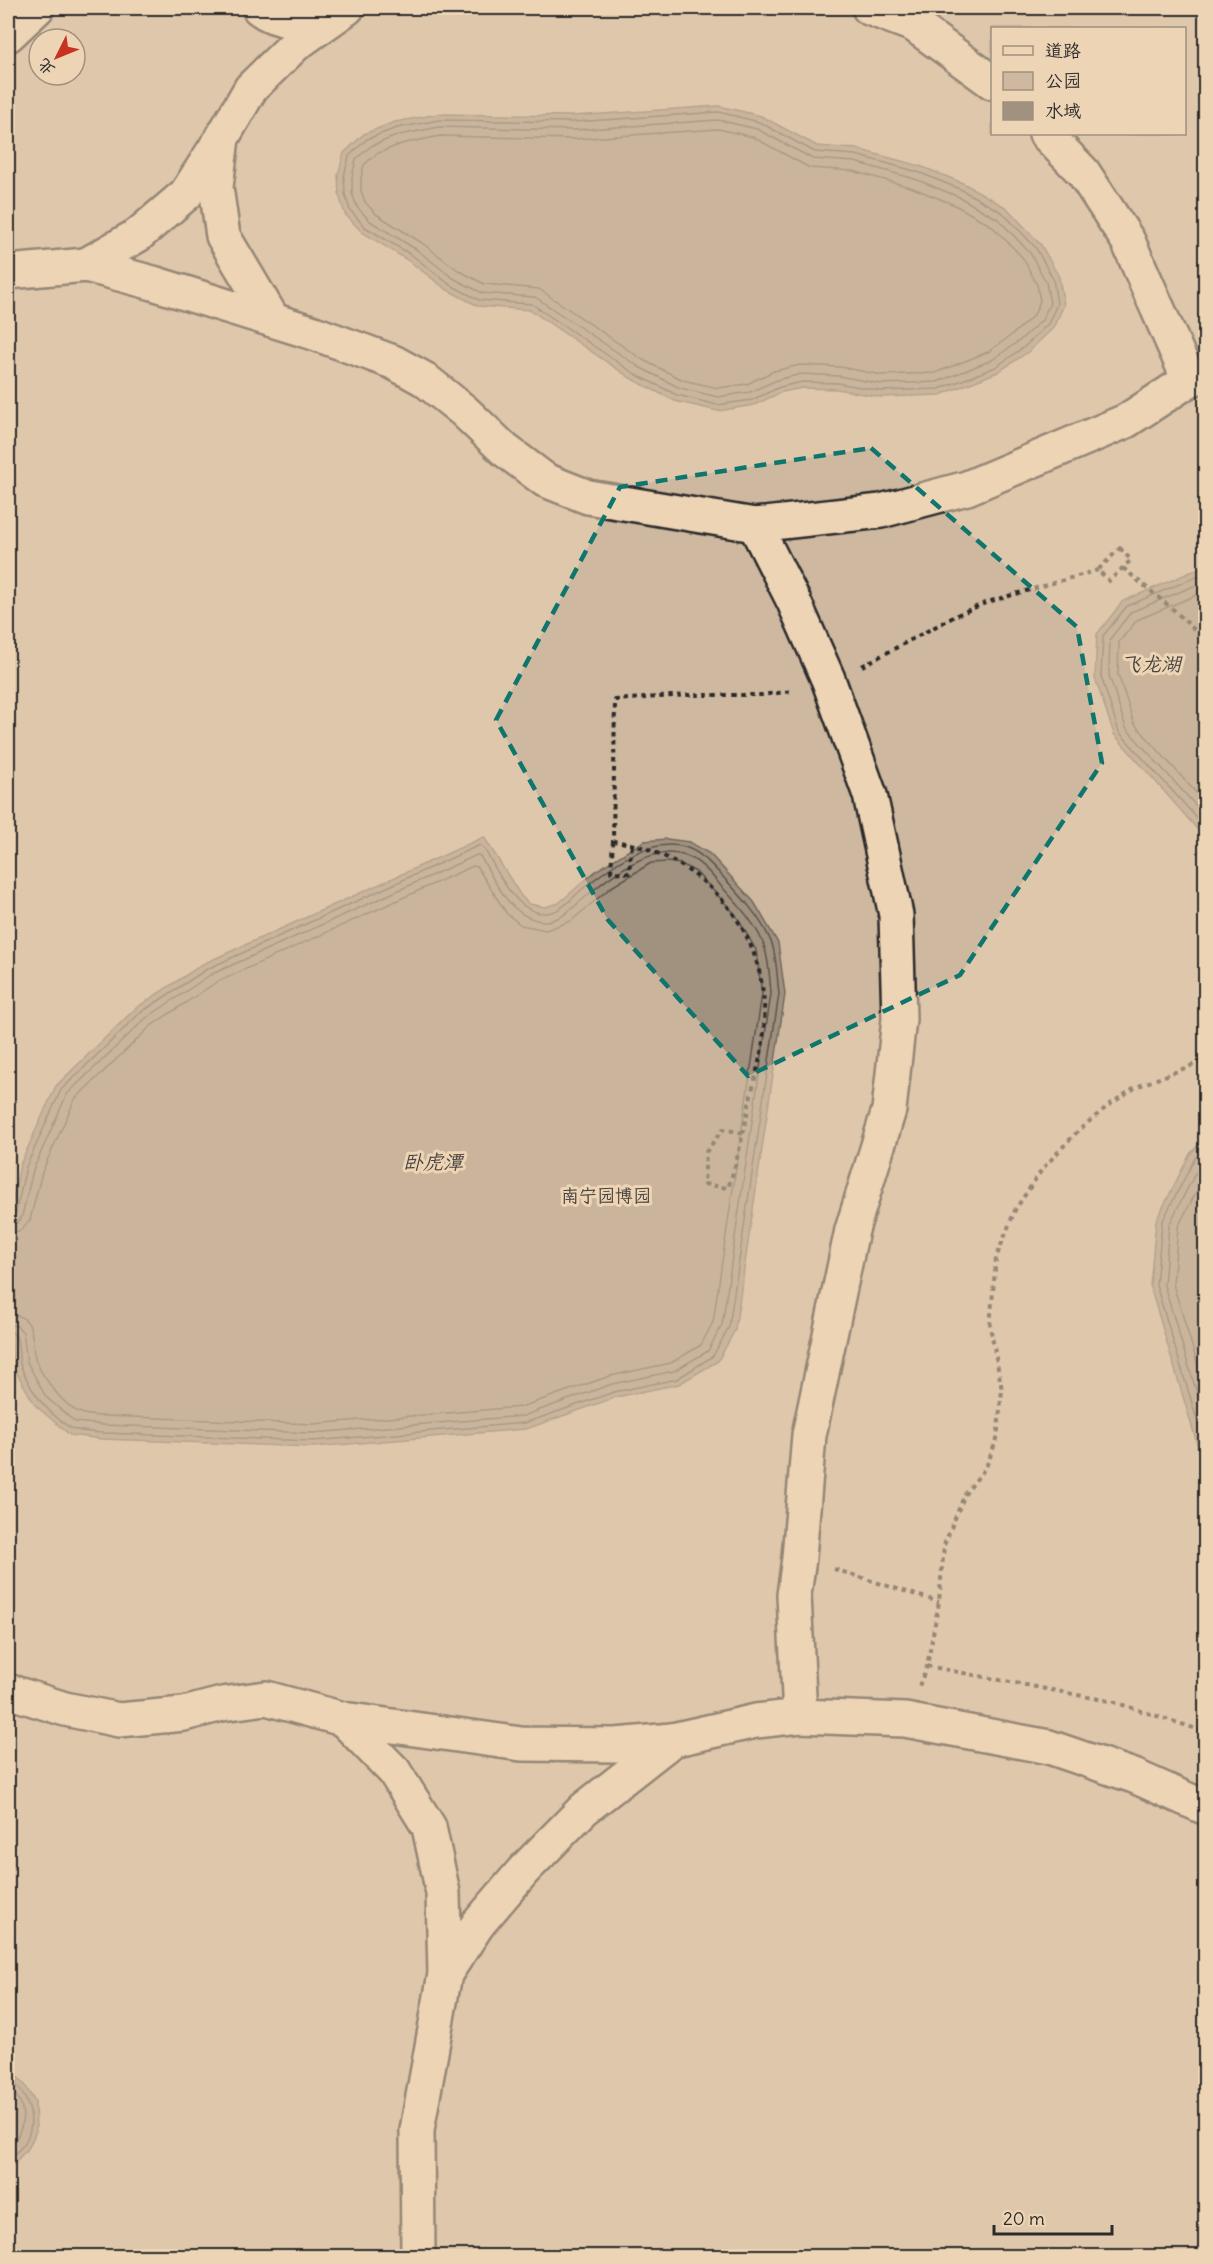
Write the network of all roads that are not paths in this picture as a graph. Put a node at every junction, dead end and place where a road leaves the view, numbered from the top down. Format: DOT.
graph roads {
  1 [pos="37,8"];
  2 [pos="869,8"];
  3 [pos="262,10"];
  4 [pos="337,14"];
  5 [pos="8,35"];
  6 [pos="270,69"];
  7 [pos="991,81"];
  8 [pos="1047,135"];
  9 [pos="222,138"];
  10 [pos="86,265"];
  11 [pos="8,272"];
  12 [pos="273,321"];
  13 [pos="1197,377"];
  14 [pos="755,525"];
  15 [pos="8,1691"];
  16 [pos="800,1716"];
  17 [pos="343,1719"];
  18 [pos="672,1740"];
  19 [pos="1206,1808"];
  20 [pos="445,1974"];
  21 [pos="418,2256"];
  1 -- 5 [label="street"];
  2 -- 7 [label="street"];
  3 -- 4 [label="street"];
  3 -- 6 [label="street"];
  4 -- 6 [label="street"];
  6 -- 9 [label="street"];
  8 -- 13 [label="street"];
  9 -- 10 [label="street"];
  9 -- 12 [label="street"];
  10 -- 11 [label="street"];
  10 -- 12 [label="street"];
  12 -- 14 [label="street"];
  13 -- 14 [label="street"];
  14 -- 16 [label="street"];
  15 -- 17 [label="street"];
  16 -- 18 [label="street"];
  16 -- 19 [label="street"];
  17 -- 18 [label="street"];
  17 -- 20 [label="street"];
  18 -- 20 [label="street"];
  20 -- 21 [label="street"];
}
